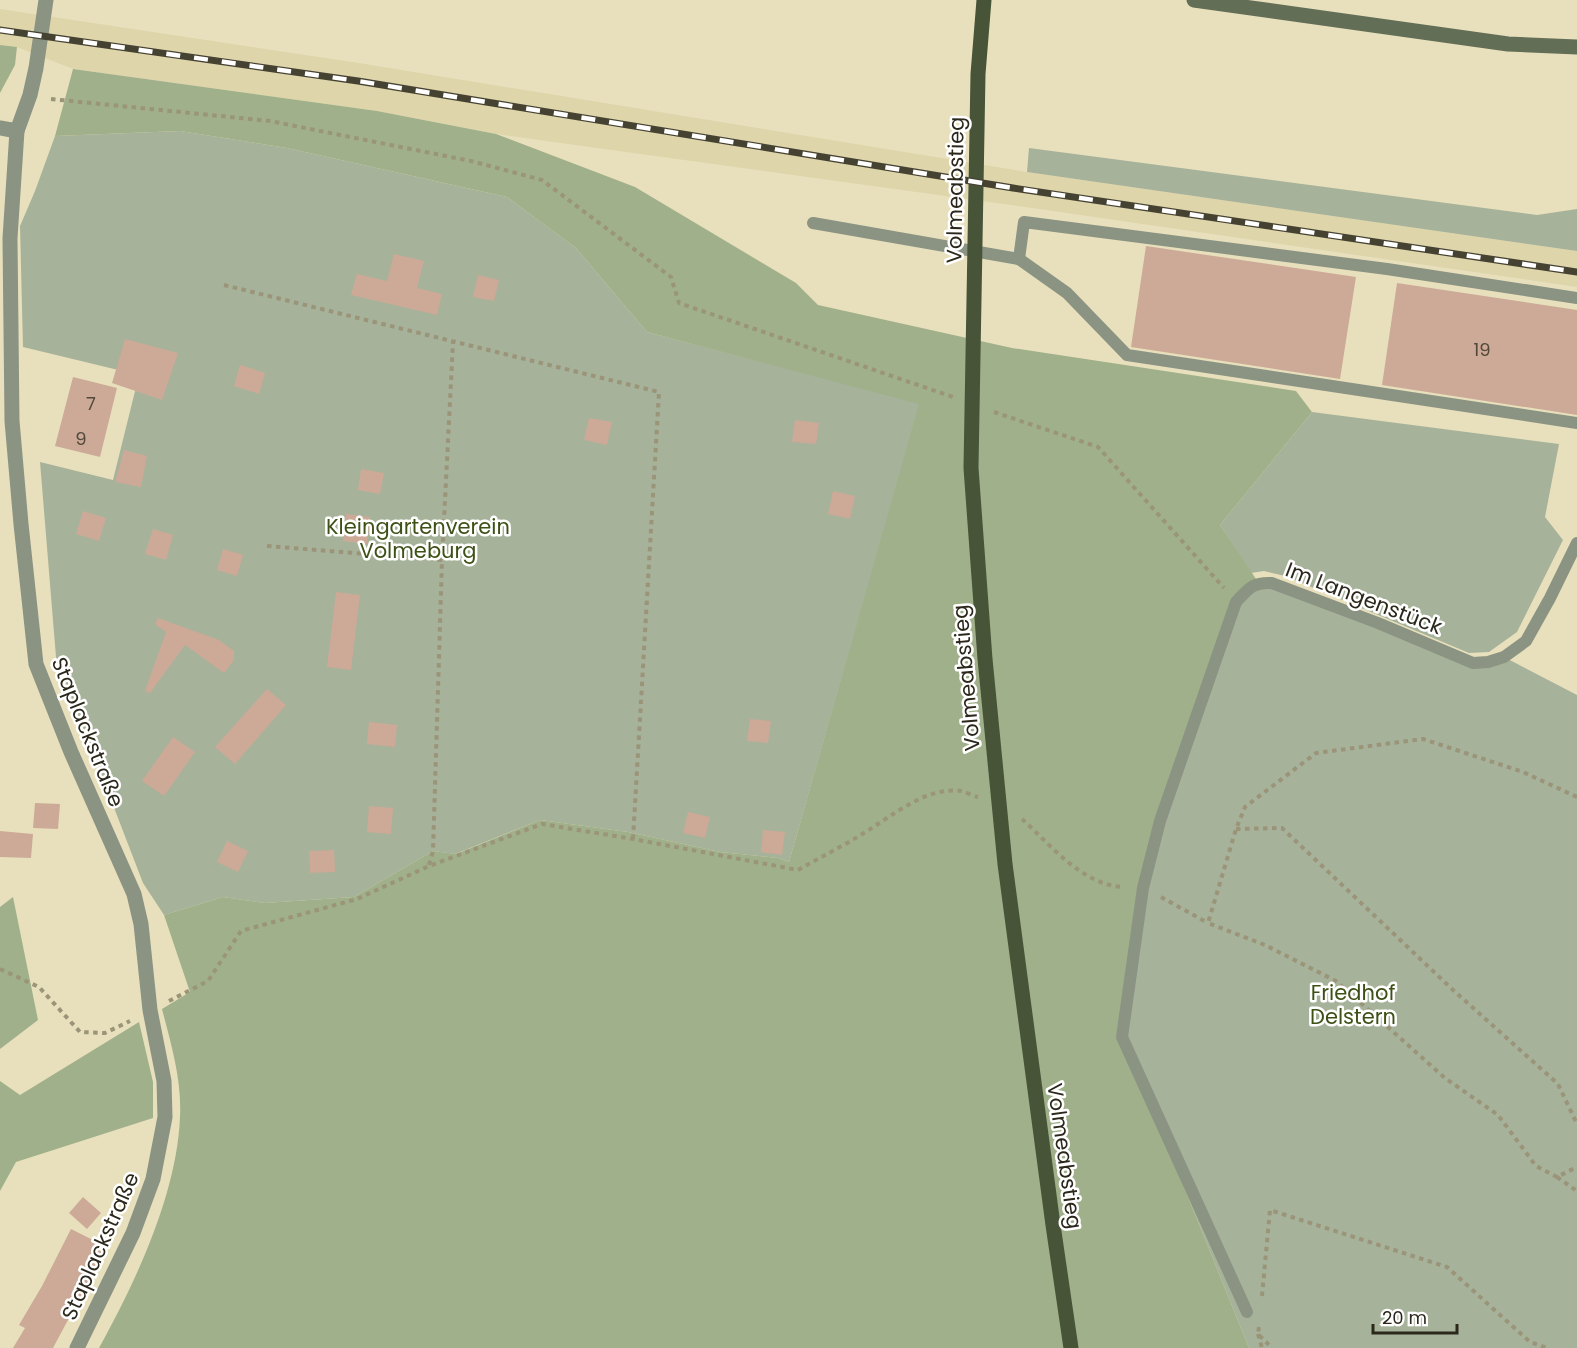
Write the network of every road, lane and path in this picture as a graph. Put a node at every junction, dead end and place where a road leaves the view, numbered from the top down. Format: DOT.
graph roads {
  1 [pos="46,0"];
  2 [pos="984,0"];
  3 [pos="1194,0"];
  4 [pos="1251,4"];
  5 [pos="1577,47"];
  6 [pos="30,95"];
  7 [pos="0,128"];
  8 [pos="17,131"];
  9 [pos="813,224"];
  10 [pos="1019,259"];
  11 [pos="224,285"];
  12 [pos="1577,298"];
  13 [pos="453,342"];
  14 [pos="962,401"];
  15 [pos="984,408"];
  16 [pos="1577,423"];
  17 [pos="1577,543"];
  18 [pos="267,546"];
  19 [pos="442,560"];
  20 [pos="1236,602"];
  21 [pos="1577,797"];
  22 [pos="980,798"];
  23 [pos="1019,817"];
  24 [pos="1236,829"];
  25 [pos="633,839"];
  26 [pos="429,866"];
  27 [pos="1143,888"];
  28 [pos="1208,923"];
  29 [pos="0,969"];
  30 [pos="150,1010"];
  31 [pos="1577,1124"];
  32 [pos="1577,1167"];
  33 [pos="1557,1177"];
  34 [pos="1577,1191"];
  35 [pos="1262,1300"];
  36 [pos="1247,1312"];
  37 [pos="1260,1323"];
  38 [pos="77,1348"];
  39 [pos="1071,1348"];
  40 [pos="1272,1348"];
  41 [pos="1547,1348"];
  1 -- 6 [label="street, Staplackstraße"];
  2 -- 39 [label="main road, Volmeabstieg"];
  3 -- 4 [label="street"];
  4 -- 5 [label="street"];
  6 -- 8 [label="street, Staplackstraße"];
  6 -- 14 [label="path"];
  7 -- 8 [label="street"];
  8 -- 30 [label="street, Staplackstraße"];
  9 -- 10 [label="lane"];
  10 -- 12 [label="lane"];
  10 -- 16 [label="lane"];
  11 -- 13 [label="path"];
  13 -- 19 [label="path"];
  13 -- 25 [label="path"];
  15 -- 20 [label="path"];
  17 -- 20 [label="lane, Im Langenstück"];
  18 -- 19 [label="path"];
  19 -- 26 [label="path"];
  20 -- 27 [label="lane, Im Langenstück"];
  21 -- 24 [label="path"];
  22 -- 25 [label="path"];
  23 -- 27 [label="path"];
  24 -- 28 [label="path"];
  24 -- 31 [label="path"];
  25 -- 26 [label="path"];
  26 -- 30 [label="path"];
  27 -- 28 [label="path"];
  27 -- 36 [label="lane, Im Langenstück"];
  28 -- 33 [label="path"];
  29 -- 30 [label="path"];
  30 -- 38 [label="street, Staplackstraße"];
  32 -- 33 [label="path"];
  33 -- 34 [label="path"];
  35 -- 41 [label="path"];
  37 -- 40 [label="path"];
}
